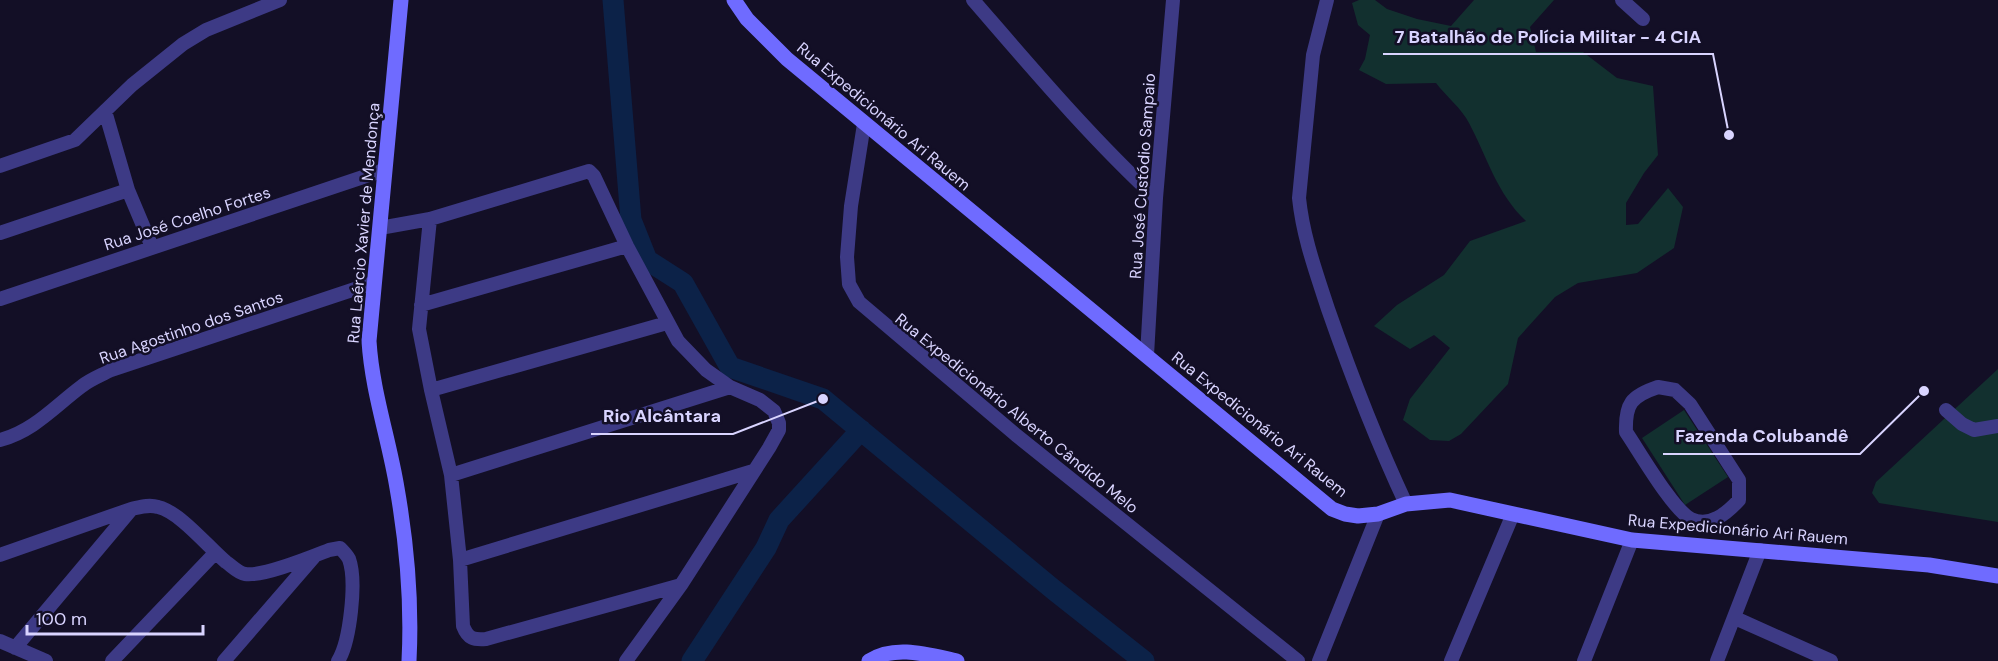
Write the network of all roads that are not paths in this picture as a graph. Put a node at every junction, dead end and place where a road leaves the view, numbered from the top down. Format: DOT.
graph roads {
  1 [pos="280,0"];
  2 [pos="400,0"];
  3 [pos="734,0"];
  4 [pos="973,0"];
  5 [pos="1173,0"];
  6 [pos="1327,0"];
  7 [pos="1622,0"];
  8 [pos="1643,19"];
  9 [pos="105,111"];
  10 [pos="864,124"];
  11 [pos="0,166"];
  12 [pos="384,170"];
  13 [pos="129,190"];
  14 [pos="1156,198"];
  15 [pos="430,219"];
  16 [pos="380,228"];
  17 [pos="0,232"];
  18 [pos="627,246"];
  19 [pos="152,247"];
  20 [pos="373,283"];
  21 [pos="0,299"];
  22 [pos="421,305"];
  23 [pos="668,322"];
  24 [pos="1147,355"];
  25 [pos="730,387"];
  26 [pos="431,390"];
  27 [pos="1690,404"];
  28 [pos="1946,410"];
  29 [pos="1998,426"];
  30 [pos="0,440"];
  31 [pos="753,471"];
  32 [pos="451,474"];
  33 [pos="1406,504"];
  34 [pos="131,509"];
  35 [pos="1378,514"];
  36 [pos="1513,514"];
  37 [pos="1632,540"];
  38 [pos="1760,550"];
  39 [pos="215,552"];
  40 [pos="0,555"];
  41 [pos="316,556"];
  42 [pos="460,560"];
  43 [pos="1998,576"];
  44 [pos="681,585"];
  45 [pos="1735,618"];
  46 [pos="0,641"];
  47 [pos="15,648"];
  48 [pos="46,661"];
  49 [pos="112,661"];
  50 [pos="224,661"];
  51 [pos="338,661"];
  52 [pos="409,661"];
  53 [pos="626,661"];
  54 [pos="869,661"];
  55 [pos="957,661"];
  56 [pos="1298,661"];
  57 [pos="1319,661"];
  58 [pos="1451,661"];
  59 [pos="1584,661"];
  60 [pos="1718,661"];
  61 [pos="1831,661"];
  1 -- 9 [label="street"];
  2 -- 12 [label="street, Rua Laércio Xavier de Mendonça"];
  3 -- 10 [label="street, Rua Expedicionário Ari Rauem"];
  4 -- 14 [label="street"];
  5 -- 14 [label="street, Rua José Custódio Sampaio"];
  6 -- 33 [label="street"];
  7 -- 8 [label="street"];
  9 -- 11 [label="street"];
  9 -- 13 [label="street"];
  10 -- 24 [label="street, Rua Expedicionário Ari Rauem"];
  10 -- 56 [label="street, Rua Expedicionário Alberto Cândido Melo"];
  12 -- 16 [label="street, Rua Laércio Xavier de Mendonça"];
  12 -- 19 [label="street, Rua José Coelho Fortes"];
  13 -- 17 [label="street"];
  13 -- 19 [label="street"];
  14 -- 24 [label="street, Rua José Custódio Sampaio"];
  15 -- 16 [label="street"];
  15 -- 18 [label="street"];
  15 -- 22 [label="street"];
  16 -- 20 [label="street, Rua Laércio Xavier de Mendonça"];
  18 -- 22 [label="street"];
  18 -- 23 [label="street"];
  19 -- 21 [label="street, Rua José Coelho Fortes"];
  20 -- 30 [label="street, Rua Agostinho dos Santos"];
  20 -- 52 [label="street, Rua Laércio Xavier de Mendonça"];
  22 -- 26 [label="street"];
  23 -- 25 [label="street"];
  23 -- 26 [label="street"];
  24 -- 35 [label="street, Rua Expedicionário Ari Rauem"];
  25 -- 31 [label="street"];
  25 -- 32 [label="street"];
  26 -- 32 [label="street"];
  27 -- 27 [label="street"];
  28 -- 29 [label="street"];
  31 -- 42 [label="street"];
  31 -- 44 [label="street"];
  32 -- 42 [label="street"];
  33 -- 35 [label="street, Rua Expedicionário Ari Rauem"];
  33 -- 36 [label="street, Rua Expedicionário Ari Rauem"];
  34 -- 39 [label="street"];
  34 -- 40 [label="street"];
  34 -- 47 [label="street"];
  35 -- 57 [label="street"];
  36 -- 37 [label="street, Rua Expedicionário Ari Rauem"];
  36 -- 58 [label="street"];
  37 -- 38 [label="street, Rua Expedicionário Ari Rauem"];
  37 -- 59 [label="street"];
  38 -- 43 [label="street, Rua Expedicionário Ari Rauem"];
  38 -- 45 [label="street"];
  39 -- 41 [label="street"];
  39 -- 49 [label="street"];
  41 -- 50 [label="street"];
  41 -- 51 [label="street"];
  42 -- 44 [label="street"];
  44 -- 53 [label="street"];
  45 -- 60 [label="street"];
  45 -- 61 [label="street"];
  46 -- 47 [label="street"];
  47 -- 48 [label="street"];
  54 -- 55 [label="street"];
}
